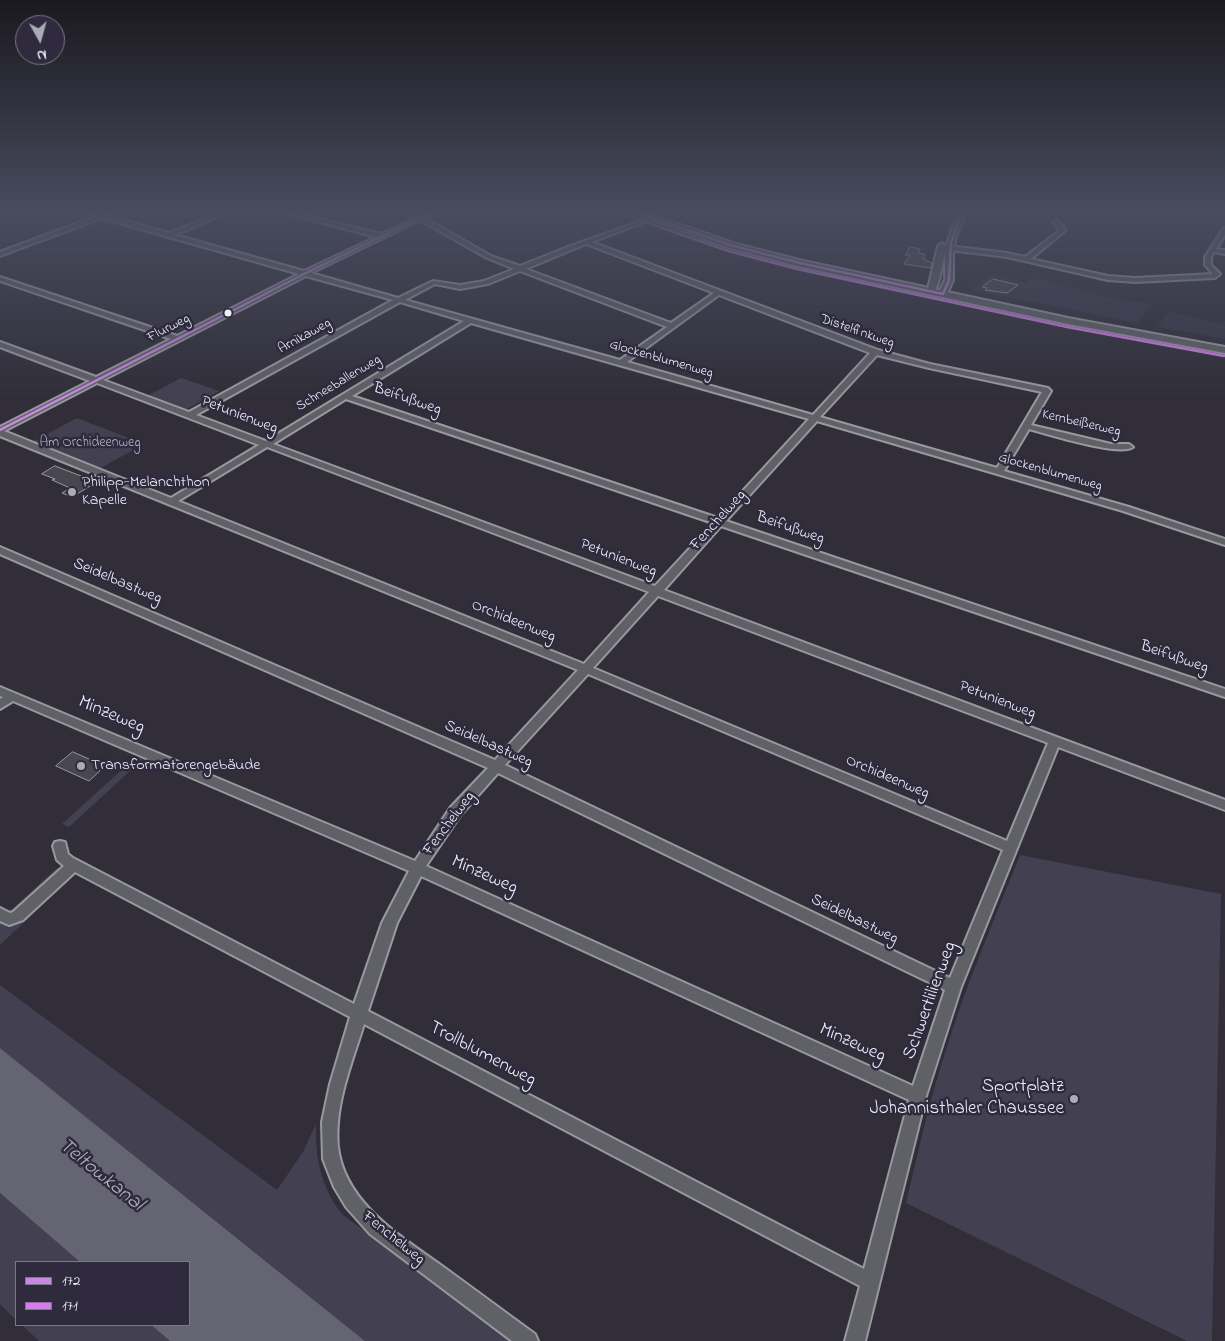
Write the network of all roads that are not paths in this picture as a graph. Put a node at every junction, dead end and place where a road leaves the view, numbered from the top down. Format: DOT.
graph roads {
  1 [pos="304,275"];
  2 [pos="307,275"];
  3 [pos="506,275"];
  4 [pos="535,275"];
  5 [pos="670,275"];
  6 [pos="867,275"];
  7 [pos="936,275"];
  8 [pos="949,275"];
  9 [pos="1093,275"];
  10 [pos="1217,275"];
  11 [pos="0,279"];
  12 [pos="931,289"];
  13 [pos="945,292"];
  14 [pos="718,293"];
  15 [pos="399,300"];
  16 [pos="470,320"];
  17 [pos="672,326"];
  18 [pos="1108,326"];
  19 [pos="178,338"];
  20 [pos="0,344"];
  21 [pos="1225,344"];
  22 [pos="1225,350"];
  23 [pos="875,352"];
  24 [pos="621,363"];
  25 [pos="96,380"];
  26 [pos="345,396"];
  27 [pos="190,415"];
  28 [pos="813,418"];
  29 [pos="1027,426"];
  30 [pos="0,430"];
  31 [pos="0,434"];
  32 [pos="266,444"];
  33 [pos="1129,447"];
  34 [pos="999,472"];
  35 [pos="171,502"];
  36 [pos="719,522"];
  37 [pos="1225,542"];
  38 [pos="0,550"];
  39 [pos="656,591"];
  40 [pos="585,669"];
  41 [pos="0,691"];
  42 [pos="1225,693"];
  43 [pos="12,696"];
  44 [pos="0,705"];
  45 [pos="1055,740"];
  46 [pos="496,766"];
  47 [pos="1225,805"];
  48 [pos="60,846"];
  49 [pos="1011,848"];
  50 [pos="74,865"];
  51 [pos="417,868"];
  52 [pos="0,914"];
  53 [pos="954,987"];
  54 [pos="359,1014"];
  55 [pos="918,1096"];
  56 [pos="871,1282"];
  57 [pos="528,1341"];
  58 [pos="855,1341"];
  1 -- 19 [label="street, Flurweg"];
  2 -- 15 [label="street, Glockenblumenweg"];
  3 -- 15 [label="street, Arnikaweg"];
  4 -- 17 [label="street"];
  5 -- 14 [label="street, Distelfinkweg"];
  6 -- 12 [label="main road"];
  7 -- 12 [label="street"];
  8 -- 13 [label="street"];
  9 -- 10 [label="street"];
  11 -- 19 [label="street"];
  12 -- 13 [label="main road"];
  13 -- 18 [label="main road"];
  14 -- 17 [label="street"];
  14 -- 23 [label="street, Distelfinkweg"];
  15 -- 16 [label="street, Glockenblumenweg"];
  15 -- 27 [label="street, Arnikaweg"];
  16 -- 24 [label="street, Glockenblumenweg"];
  16 -- 26 [label="street, Schneeballenweg"];
  17 -- 24 [label="street"];
  18 -- 21 [label="main road"];
  18 -- 22 [label="main road"];
  19 -- 25 [label="street, Flurweg"];
  20 -- 25 [label="street, Petunienweg"];
  23 -- 28 [label="street, Fenchelweg"];
  23 -- 29 [label="street, Distelfinkweg"];
  24 -- 28 [label="street, Glockenblumenweg"];
  25 -- 27 [label="street, Petunienweg"];
  25 -- 30 [label="street, Flurweg"];
  26 -- 32 [label="street, Schneeballenweg"];
  26 -- 36 [label="street, Beifußweg"];
  27 -- 32 [label="street, Petunienweg"];
  28 -- 34 [label="street, Glockenblumenweg"];
  28 -- 36 [label="street, Fenchelweg"];
  29 -- 33 [label="street, Kernbeißerweg"];
  29 -- 34 [label="street"];
  31 -- 35 [label="street, Orchideenweg"];
  32 -- 35 [label="street, Schneeballenweg"];
  32 -- 39 [label="street, Petunienweg"];
  34 -- 37 [label="street, Glockenblumenweg"];
  35 -- 40 [label="street, Orchideenweg"];
  36 -- 39 [label="street, Fenchelweg"];
  36 -- 42 [label="street, Beifußweg"];
  38 -- 46 [label="street, Seidelbastweg"];
  39 -- 40 [label="street, Fenchelweg"];
  39 -- 45 [label="street, Petunienweg"];
  40 -- 46 [label="street, Fenchelweg"];
  40 -- 49 [label="street, Orchideenweg"];
  41 -- 43 [label="street, Minzeweg"];
  43 -- 44 [label="street"];
  43 -- 51 [label="street, Minzeweg"];
  45 -- 47 [label="street, Petunienweg"];
  45 -- 49 [label="street, Schwertlilienweg"];
  46 -- 51 [label="street, Fenchelweg"];
  46 -- 53 [label="street, Seidelbastweg"];
  48 -- 50 [label="street, Trollblumenweg"];
  49 -- 53 [label="street, Schwertlilienweg"];
  50 -- 52 [label="street"];
  50 -- 54 [label="street, Trollblumenweg"];
  51 -- 54 [label="street, Fenchelweg"];
  51 -- 55 [label="street, Minzeweg"];
  53 -- 55 [label="street, Schwertlilienweg"];
  54 -- 56 [label="street, Trollblumenweg"];
  54 -- 57 [label="street, Fenchelweg"];
  55 -- 56 [label="street, Schwertlilienweg"];
  56 -- 58 [label="street, Schwertlilienweg"];
}
